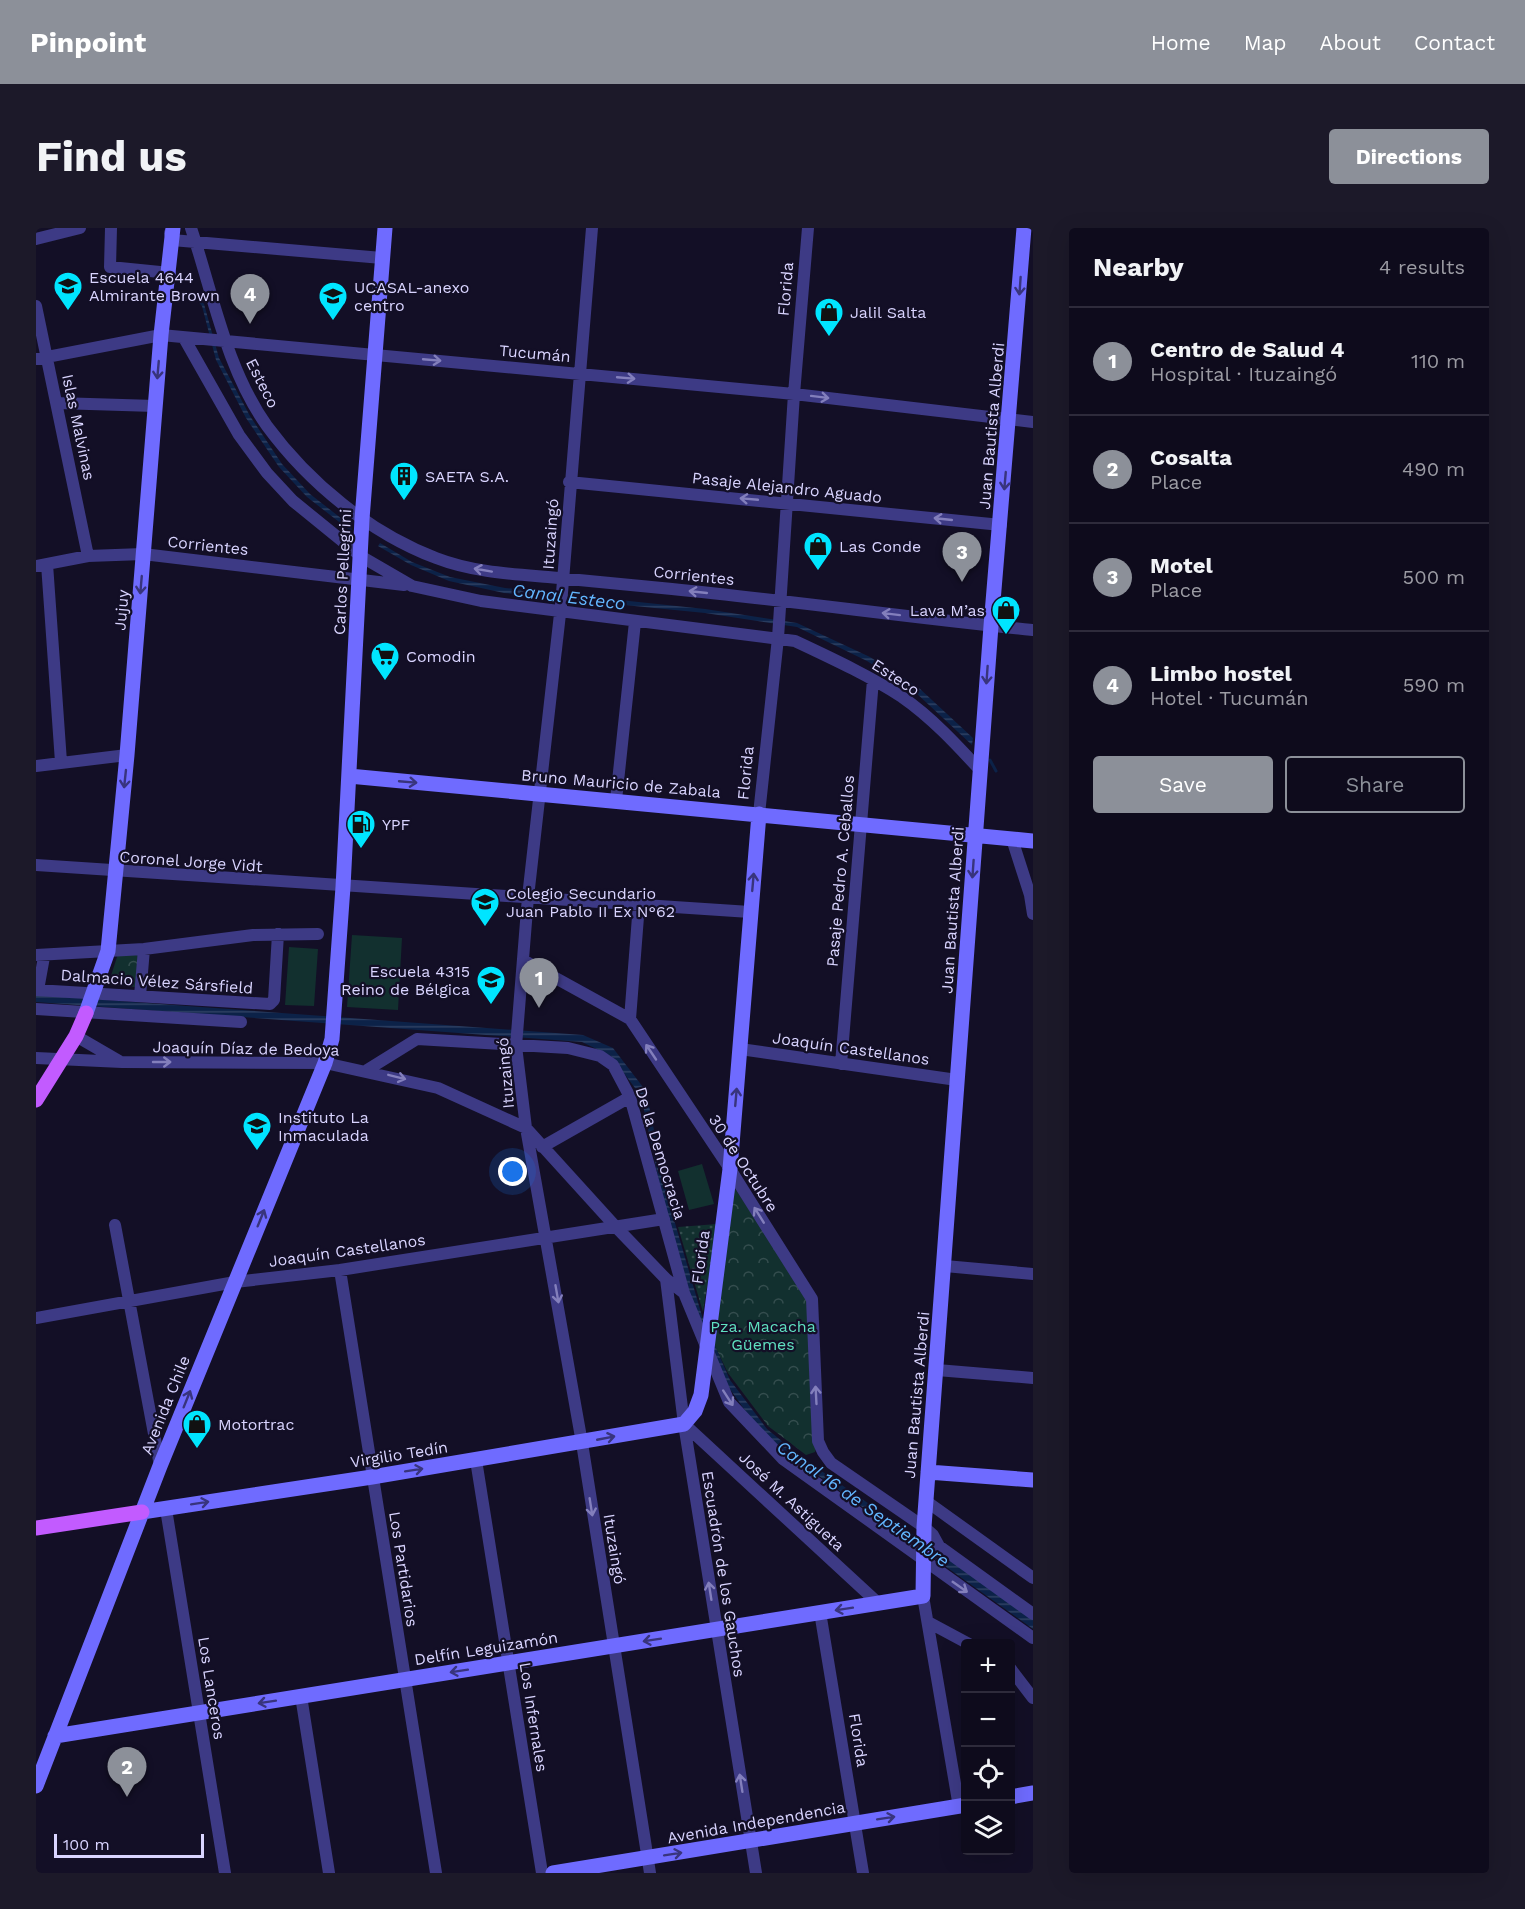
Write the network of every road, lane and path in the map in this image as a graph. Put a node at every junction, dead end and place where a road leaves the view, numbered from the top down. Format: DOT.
graph roads {
  1 [pos="76,228"];
  2 [pos="111,228"];
  3 [pos="385,228"];
  4 [pos="592,228"];
  5 [pos="808,228"];
  6 [pos="1024,228"];
  7 [pos="171,232"];
  8 [pos="193,234"];
  9 [pos="36,239"];
  10 [pos="382,258"];
  11 [pos="170,273"];
  12 [pos="36,306"];
  13 [pos="161,335"];
  14 [pos="184,338"];
  15 [pos="223,342"];
  16 [pos="373,355"];
  17 [pos="42,358"];
  18 [pos="579,373"];
  19 [pos="794,394"];
  20 [pos="57,403"];
  21 [pos="155,406"];
  22 [pos="1010,419"];
  23 [pos="1033,422"];
  24 [pos="569,482"];
  25 [pos="787,503"];
  26 [pos="362,519"];
  27 [pos="1001,525"];
  28 [pos="143,554"];
  29 [pos="88,556"];
  30 [pos="362,557"];
  31 [pos="42,565"];
  32 [pos="360,579"];
  33 [pos="563,583"];
  34 [pos="412,586"];
  35 [pos="781,605"];
  36 [pos="561,608"];
  37 [pos="635,621"];
  38 [pos="991,626"];
  39 [pos="1033,630"];
  40 [pos="778,635"];
  41 [pos="873,680"];
  42 [pos="127,755"];
  43 [pos="61,762"];
  44 [pos="36,766"];
  45 [pos="980,770"];
  46 [pos="350,776"];
  47 [pos="539,794"];
  48 [pos="616,800"];
  49 [pos="759,814"];
  50 [pos="861,825"];
  51 [pos="975,835"];
  52 [pos="1012,839"];
  53 [pos="1033,841"];
  54 [pos="36,865"];
  55 [pos="116,872"];
  56 [pos="343,887"];
  57 [pos="528,897"];
  58 [pos="639,904"];
  59 [pos="750,912"];
  60 [pos="1033,914"];
  61 [pos="278,934"];
  62 [pos="318,934"];
  63 [pos="144,949"];
  64 [pos="108,951"];
  65 [pos="40,956"];
  66 [pos="523,960"];
  67 [pos="37,990"];
  68 [pos="95,993"];
  69 [pos="140,996"];
  70 [pos="36,1009"];
  71 [pos="86,1013"];
  72 [pos="630,1019"];
  73 [pos="241,1022"];
  74 [pos="76,1036"];
  75 [pos="332,1039"];
  76 [pos="516,1046"];
  77 [pos="740,1049"];
  78 [pos="36,1058"];
  79 [pos="61,1060"];
  80 [pos="122,1062"];
  81 [pos="325,1063"];
  82 [pos="841,1064"];
  83 [pos="367,1070"];
  84 [pos="957,1080"];
  85 [pos="630,1097"];
  86 [pos="36,1100"];
  87 [pos="526,1128"];
  88 [pos="542,1147"];
  89 [pos="730,1169"];
  90 [pos="664,1219"];
  91 [pos="115,1225"];
  92 [pos="615,1226"];
  93 [pos="547,1236"];
  94 [pos="945,1266"];
  95 [pos="340,1270"];
  96 [pos="1033,1274"];
  97 [pos="666,1279"];
  98 [pos="235,1282"];
  99 [pos="684,1293"];
  100 [pos="129,1301"];
  101 [pos="36,1318"];
  102 [pos="706,1344"];
  103 [pos="937,1370"];
  104 [pos="1033,1378"];
  105 [pos="684,1424"];
  106 [pos="582,1443"];
  107 [pos="476,1460"];
  108 [pos="160,1466"];
  109 [pos="928,1472"];
  110 [pos="372,1477"];
  111 [pos="1033,1480"];
  112 [pos="926,1501"];
  113 [pos="166,1509"];
  114 [pos="142,1512"];
  115 [pos="924,1527"];
  116 [pos="36,1528"];
  117 [pos="922,1560"];
  118 [pos="1033,1578"];
  119 [pos="923,1596"];
  120 [pos="878,1603"];
  121 [pos="820,1612"];
  122 [pos="1033,1614"];
  123 [pos="927,1622"];
  124 [pos="716,1629"];
  125 [pos="1033,1638"];
  126 [pos="961,1640"];
  127 [pos="613,1646"];
  128 [pos="509,1663"];
  129 [pos="1015,1673"];
  130 [pos="406,1679"];
  131 [pos="301,1696"];
  132 [pos="1033,1698"];
  133 [pos="199,1713"];
  134 [pos="55,1736"];
  135 [pos="36,1786"];
  136 [pos="1033,1793"];
  137 [pos="1015,1796"];
  138 [pos="961,1801"];
  139 [pos="961,1806"];
  140 [pos="855,1823"];
  141 [pos="751,1841"];
  142 [pos="649,1866"];
  143 [pos="225,1873"];
  144 [pos="329,1873"];
  145 [pos="436,1873"];
  146 [pos="542,1873"];
  147 [pos="553,1873"];
  148 [pos="756,1873"];
  149 [pos="863,1873"];
  1 -- 9 [label="street"];
  2 -- 11 [label="street"];
  3 -- 10 [label="street, Carlos Pellegrini"];
  4 -- 18 [label="street, Ituzaingó"];
  5 -- 19 [label="street, Florida"];
  6 -- 22 [label="street, Juan Bautista Alberdi, one-way"];
  7 -- 8 [label="street"];
  7 -- 11 [label="street, Jujuy"];
  8 -- 10 [label="street"];
  8 -- 15 [label="street, Esteco"];
  10 -- 16 [label="street, Carlos Pellegrini"];
  11 -- 13 [label="street, Jujuy"];
  12 -- 17 [label="street, Islas Malvinas"];
  13 -- 14 [label="street, Tucumán"];
  13 -- 17 [label="street, Tucumán"];
  13 -- 21 [label="street, Jujuy, one-way"];
  14 -- 15 [label="street, Tucumán"];
  14 -- 30 [label="street"];
  15 -- 16 [label="street, Tucumán"];
  15 -- 26 [label="street, Esteco"];
  16 -- 18 [label="street, Tucumán, one-way"];
  16 -- 26 [label="street, Carlos Pellegrini"];
  17 -- 20 [label="street, Islas Malvinas"];
  18 -- 19 [label="street, Tucumán, one-way"];
  18 -- 24 [label="street, Ituzaingó"];
  19 -- 22 [label="street, Tucumán, one-way"];
  19 -- 25 [label="street, Florida"];
  20 -- 21 [label="street"];
  20 -- 29 [label="street, Islas Malvinas"];
  21 -- 28 [label="street, Jujuy"];
  22 -- 23 [label="street, Tucumán"];
  22 -- 27 [label="street, Juan Bautista Alberdi, one-way"];
  25 -- 24 [label="street, Pasaje Alejandro Aguado, one-way"];
  24 -- 33 [label="street, Ituzaingó"];
  27 -- 25 [label="street, Pasaje Alejandro Aguado, one-way"];
  25 -- 35 [label="street, Florida"];
  26 -- 30 [label="street, Carlos Pellegrini"];
  33 -- 26 [label="street, Corrientes, one-way"];
  27 -- 38 [label="street, Juan Bautista Alberdi"];
  28 -- 29 [label="street, Corrientes"];
  28 -- 32 [label="street, Corrientes"];
  28 -- 42 [label="street, Jujuy, one-way"];
  29 -- 31 [label="street, Corrientes"];
  30 -- 32 [label="street, Carlos Pellegrini"];
  30 -- 34 [label="street, Corrientes"];
  31 -- 43 [label="street"];
  32 -- 34 [label="street, Corrientes"];
  32 -- 46 [label="street, Carlos Pellegrini"];
  35 -- 33 [label="street, Corrientes, one-way"];
  33 -- 36 [label="street, Ituzaingó"];
  34 -- 36 [label="street, Corrientes"];
  38 -- 35 [label="street, Corrientes, one-way"];
  35 -- 40 [label="street, Florida"];
  36 -- 37 [label="street, Corrientes"];
  36 -- 47 [label="street, Ituzaingó"];
  37 -- 40 [label="street, Corrientes"];
  37 -- 48 [label="street"];
  38 -- 39 [label="street, Corrientes"];
  38 -- 45 [label="street, Juan Bautista Alberdi, one-way"];
  40 -- 41 [label="street, Esteco"];
  40 -- 49 [label="street, Florida"];
  41 -- 45 [label="street, Esteco"];
  41 -- 50 [label="street, Pasaje Pedro A. Ceballos"];
  42 -- 43 [label="street"];
  42 -- 55 [label="street, Jujuy, one-way"];
  43 -- 44 [label="street"];
  45 -- 51 [label="street, Juan Bautista Alberdi"];
  46 -- 47 [label="street, Bruno Mauricio de Zabala, one-way"];
  46 -- 56 [label="street, Carlos Pellegrini"];
  47 -- 48 [label="street, Bruno Mauricio de Zabala"];
  47 -- 57 [label="street, Ituzaingó"];
  48 -- 49 [label="street, Bruno Mauricio de Zabala"];
  49 -- 50 [label="street, Bruno Mauricio de Zabala"];
  59 -- 49 [label="street, Florida, one-way"];
  50 -- 51 [label="street, Bruno Mauricio de Zabala"];
  50 -- 82 [label="street, Pasaje Pedro A. Ceballos"];
  51 -- 52 [label="street, Bruno Mauricio de Zabala"];
  51 -- 84 [label="street, Juan Bautista Alberdi, one-way"];
  52 -- 53 [label="street, Bruno Mauricio de Zabala"];
  52 -- 60 [label="street"];
  54 -- 55 [label="street, Coronel Jorge Vidt"];
  55 -- 56 [label="street, Coronel Jorge Vidt"];
  55 -- 64 [label="street, Jujuy"];
  56 -- 57 [label="street, Coronel Jorge Vidt"];
  56 -- 75 [label="street, Carlos Pellegrini"];
  57 -- 58 [label="street, Coronel Jorge Vidt"];
  57 -- 66 [label="street, Ituzaingó"];
  58 -- 59 [label="street, Coronel Jorge Vidt"];
  58 -- 72 [label="street"];
  59 -- 77 [label="street, Florida"];
  61 -- 62 [label="street"];
  61 -- 63 [label="street"];
  61 -- 69 [label="street, Dalmacio Vélez Sársfield"];
  63 -- 64 [label="street"];
  63 -- 69 [label="street"];
  64 -- 65 [label="street"];
  64 -- 68 [label="street, Jujuy"];
  65 -- 67 [label="street"];
  66 -- 72 [label="street, 30 de Octubre"];
  66 -- 76 [label="street, Ituzaingó"];
  67 -- 68 [label="street, Dalmacio Vélez Sársfield"];
  68 -- 69 [label="street, Dalmacio Vélez Sársfield"];
  68 -- 71 [label="street, Jujuy"];
  70 -- 71 [label="street"];
  71 -- 73 [label="street"];
  71 -- 74 [label="main road"];
  89 -- 72 [label="street, 30 de Octubre, one-way"];
  74 -- 79 [label="main road"];
  74 -- 80 [label="street"];
  75 -- 81 [label="street, Avenida Chile"];
  76 -- 83 [label="street, De la Democracia"];
  76 -- 85 [label="street, De la Democracia"];
  76 -- 87 [label="street, Ituzaingó"];
  77 -- 82 [label="street, Joaquín Castellanos"];
  89 -- 77 [label="street, Florida, one-way"];
  78 -- 79 [label="street, Joaquín Díaz de Bedoya"];
  79 -- 80 [label="street, Joaquín Díaz de Bedoya"];
  79 -- 86 [label="main road"];
  80 -- 81 [label="street, Joaquín Díaz de Bedoya, one-way"];
  81 -- 83 [label="street, Joaquín Díaz de Bedoya"];
  98 -- 81 [label="street, Avenida Chile, one-way"];
  82 -- 84 [label="street, Joaquín Castellanos"];
  83 -- 87 [label="street, Joaquín Díaz de Bedoya, one-way"];
  84 -- 94 [label="street, Juan Bautista Alberdi"];
  85 -- 88 [label="street"];
  85 -- 90 [label="street, De la Democracia"];
  87 -- 88 [label="street"];
  87 -- 93 [label="street, Ituzaingó"];
  88 -- 92 [label="street"];
  89 -- 102 [label="street, Florida"];
  115 -- 89 [label="street, 30 de Octubre, one-way"];
  90 -- 92 [label="street, Joaquín Castellanos"];
  90 -- 99 [label="street, De la Democracia"];
  91 -- 100 [label="street"];
  92 -- 93 [label="street, Joaquín Castellanos"];
  92 -- 97 [label="street"];
  93 -- 95 [label="street, Joaquín Castellanos"];
  93 -- 106 [label="street, Ituzaingó, one-way"];
  94 -- 96 [label="street"];
  94 -- 103 [label="street, Juan Bautista Alberdi"];
  95 -- 98 [label="street, Joaquín Castellanos"];
  95 -- 110 [label="street, Los Partidarios"];
  97 -- 99 [label="street"];
  97 -- 105 [label="street, Escuadrón de los Gauchos"];
  98 -- 100 [label="street, Joaquín Castellanos"];
  108 -- 98 [label="street, Avenida Chile, one-way"];
  99 -- 102 [label="street, De la Democracia"];
  100 -- 101 [label="street, Joaquín Castellanos"];
  100 -- 108 [label="street"];
  102 -- 105 [label="street"];
  102 -- 117 [label="street, De la Democracia, one-way"];
  103 -- 104 [label="street"];
  103 -- 109 [label="street, Juan Bautista Alberdi"];
  106 -- 105 [label="street, Virgilio Tedín, one-way"];
  105 -- 120 [label="street, José M. Astigueta"];
  124 -- 105 [label="street, Escuadrón de los Gauchos, one-way"];
  106 -- 107 [label="street, Virgilio Tedín"];
  106 -- 127 [label="street, Ituzaingó, one-way"];
  110 -- 107 [label="street, Virgilio Tedín, one-way"];
  107 -- 128 [label="street, Los Infernales"];
  108 -- 114 [label="street, Avenida Chile"];
  109 -- 111 [label="street"];
  109 -- 112 [label="street, Juan Bautista Alberdi"];
  113 -- 110 [label="street, Virgilio Tedín, one-way"];
  110 -- 130 [label="street, Los Partidarios"];
  112 -- 115 [label="street, Juan Bautista Alberdi"];
  112 -- 118 [label="street"];
  113 -- 114 [label="street, Virgilio Tedín"];
  113 -- 133 [label="street, Los Lanceros"];
  114 -- 116 [label="main road, Virgilio Tedín"];
  114 -- 134 [label="street, Avenida Chile"];
  115 -- 117 [label="street, Juan Bautista Alberdi"];
  115 -- 122 [label="street"];
  117 -- 119 [label="street, Juan Bautista Alberdi"];
  117 -- 125 [label="street, De la Democracia, one-way"];
  119 -- 120 [label="street, Delfín Leguizamón"];
  119 -- 123 [label="street"];
  120 -- 121 [label="street, Delfín Leguizamón, one-way"];
  121 -- 124 [label="street, Delfín Leguizamón"];
  121 -- 140 [label="street, Florida"];
  123 -- 126 [label="street"];
  123 -- 138 [label="street"];
  124 -- 127 [label="street, Delfín Leguizamón, one-way"];
  141 -- 124 [label="street, Escuadrón de los Gauchos, one-way"];
  127 -- 128 [label="street, Delfín Leguizamón"];
  127 -- 142 [label="street, Ituzaingó"];
  128 -- 130 [label="street, Delfín Leguizamón, one-way"];
  128 -- 146 [label="street, Los Infernales"];
  129 -- 132 [label="street"];
  130 -- 131 [label="street, Delfín Leguizamón"];
  130 -- 145 [label="street, Los Partidarios"];
  131 -- 133 [label="street, Delfín Leguizamón, one-way"];
  131 -- 144 [label="street"];
  133 -- 134 [label="street, Delfín Leguizamón"];
  133 -- 143 [label="street, Los Lanceros"];
  134 -- 135 [label="street, Avenida Chile"];
  136 -- 137 [label="street"];
  140 -- 139 [label="street, Avenida Independencia, one-way"];
  140 -- 141 [label="street, Avenida Independencia"];
  140 -- 149 [label="street, Florida"];
  142 -- 141 [label="street, Avenida Independencia, one-way"];
  141 -- 148 [label="street, Escuadrón de los Gauchos"];
  142 -- 147 [label="street, Avenida Independencia"];
}
